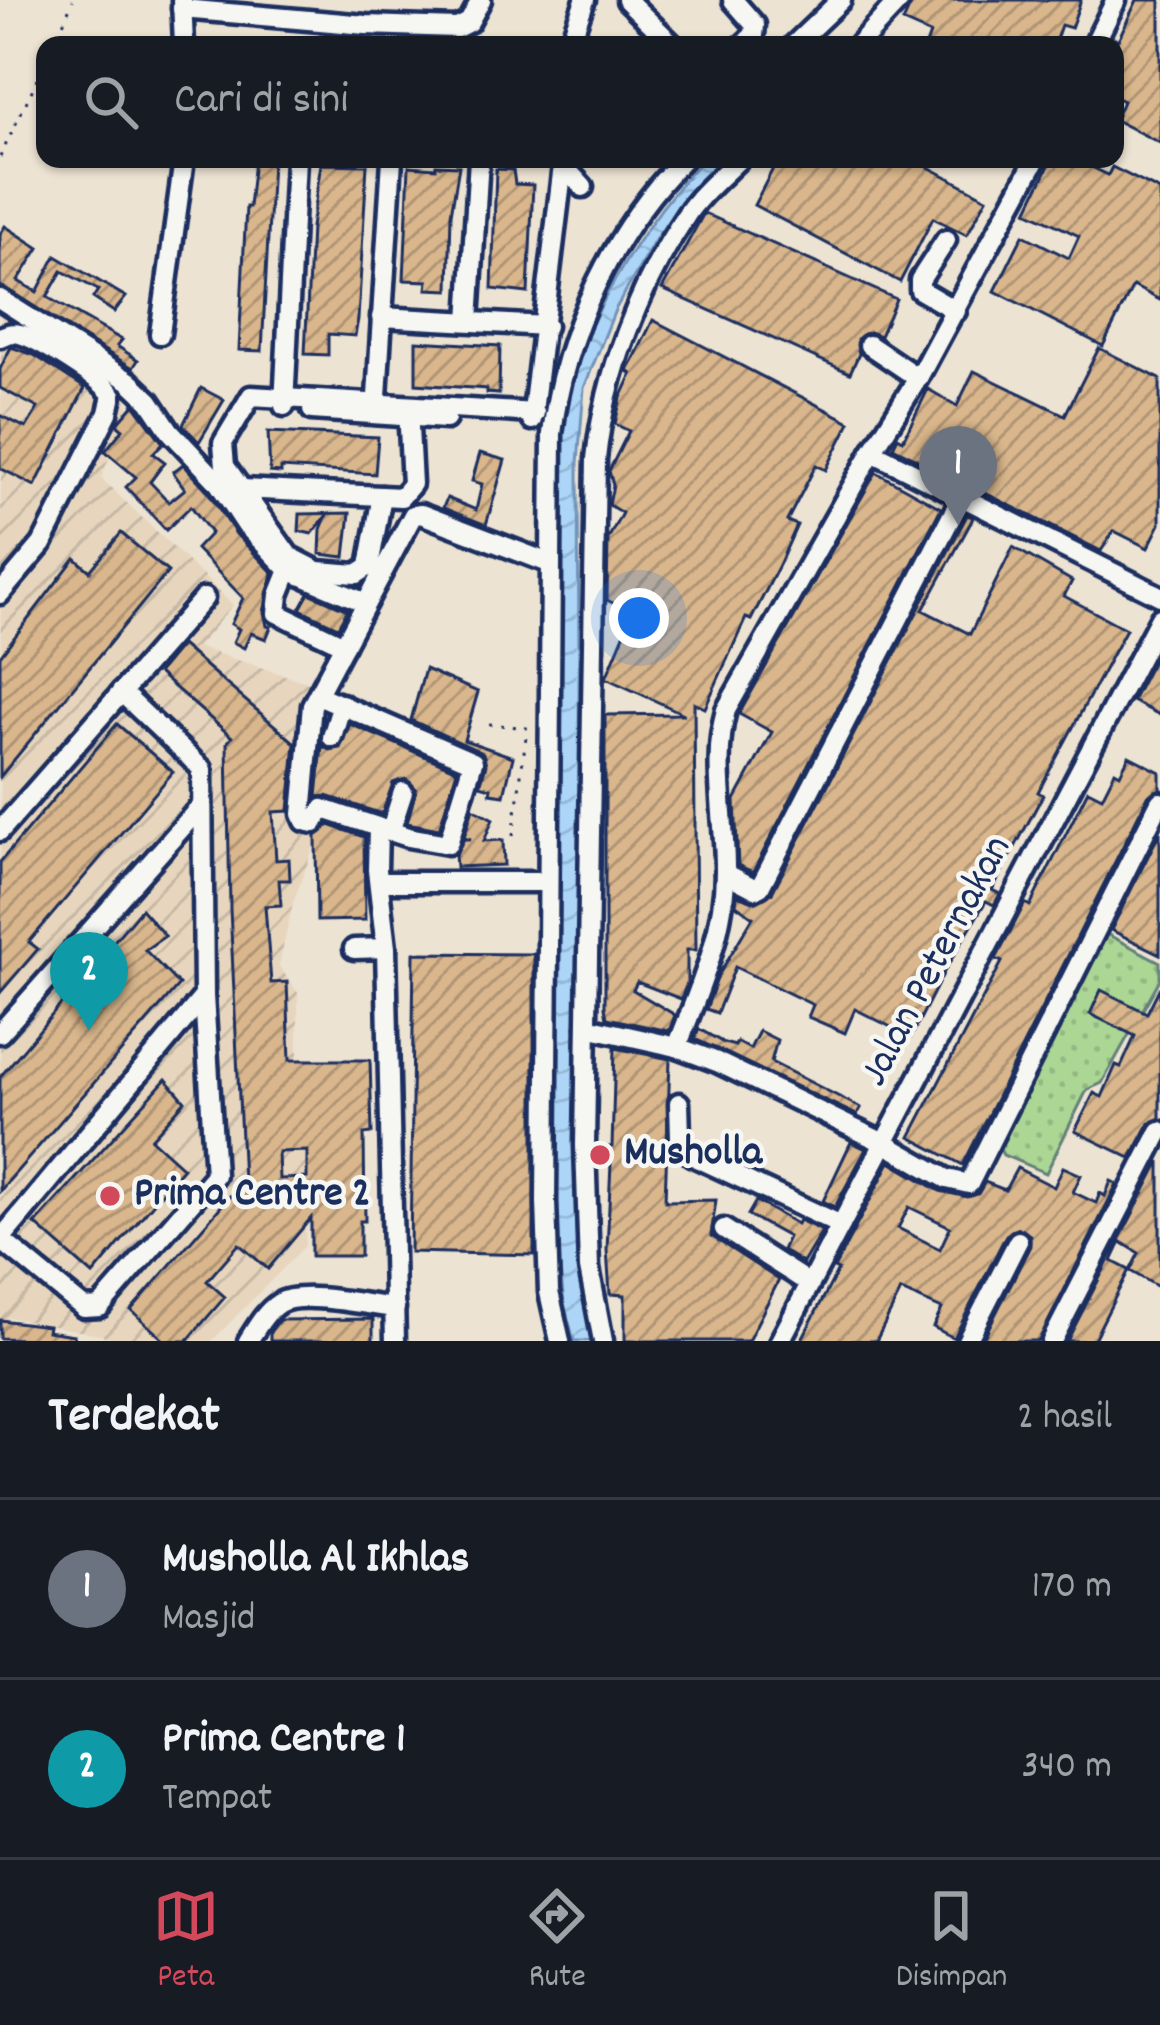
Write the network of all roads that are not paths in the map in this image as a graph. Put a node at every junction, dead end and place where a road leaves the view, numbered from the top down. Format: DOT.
graph roads {
  1 [pos="481,0"];
  2 [pos="585,0"];
  3 [pos="627,0"];
  4 [pos="733,0"];
  5 [pos="841,0"];
  6 [pos="900,0"];
  7 [pos="1117,0"];
  8 [pos="182,4"];
  9 [pos="345,23"];
  10 [pos="365,35"];
  11 [pos="184,36"];
  12 [pos="344,36"];
  13 [pos="572,36"];
  14 [pos="664,36"];
  15 [pos="753,36"];
  16 [pos="803,36"];
  17 [pos="866,36"];
  18 [pos="1099,36"];
  19 [pos="183,168"];
  20 [pos="296,168"];
  21 [pos="391,168"];
  22 [pos="478,168"];
  23 [pos="559,168"];
  24 [pos="566,168"];
  25 [pos="676,168"];
  26 [pos="730,168"];
  27 [pos="1031,168"];
  28 [pos="583,187"];
  29 [pos="946,239"];
  30 [pos="0,298"];
  31 [pos="956,311"];
  32 [pos="381,317"];
  33 [pos="469,321"];
  34 [pos="545,326"];
  35 [pos="160,334"];
  36 [pos="0,337"];
  37 [pos="869,345"];
  38 [pos="918,379"];
  39 [pos="284,402"];
  40 [pos="376,408"];
  41 [pos="409,411"];
  42 [pos="872,452"];
  43 [pos="242,489"];
  44 [pos="382,496"];
  45 [pos="962,496"];
  46 [pos="549,563"];
  47 [pos="289,570"];
  48 [pos="1158,589"];
  49 [pos="0,594"];
  50 [pos="204,598"];
  51 [pos="366,603"];
  52 [pos="1160,618"];
  53 [pos="344,645"];
  54 [pos="122,692"];
  55 [pos="318,695"];
  56 [pos="343,704"];
  57 [pos="332,737"];
  58 [pos="404,792"];
  59 [pos="1160,802"];
  60 [pos="201,806"];
  61 [pos="384,830"];
  62 [pos="0,831"];
  63 [pos="725,872"];
  64 [pos="380,881"];
  65 [pos="548,882"];
  66 [pos="386,948"];
  67 [pos="354,949"];
  68 [pos="204,995"];
  69 [pos="587,1027"];
  70 [pos="0,1034"];
  71 [pos="677,1047"];
  72 [pos="679,1103"];
  73 [pos="1160,1131"];
  74 [pos="884,1143"];
  75 [pos="841,1226"];
  76 [pos="724,1229"];
  77 [pos="0,1239"];
  78 [pos="1018,1241"];
  79 [pos="810,1283"];
  80 [pos="395,1308"];
  81 [pos="248,1341"];
  82 [pos="395,1341"];
  83 [pos="560,1341"];
  84 [pos="603,1341"];
  85 [pos="780,1341"];
  86 [pos="967,1341"];
  87 [pos="1052,1341"];
  1 -- 10 [label="street"];
  2 -- 13 [label="street"];
  3 -- 14 [label="street"];
  4 -- 15 [label="street"];
  5 -- 16 [label="street"];
  6 -- 17 [label="street"];
  7 -- 18 [label="street"];
  8 -- 9 [label="street"];
  8 -- 11 [label="street"];
  9 -- 10 [label="street"];
  9 -- 12 [label="street"];
  19 -- 35 [label="street"];
  20 -- 39 [label="street"];
  21 -- 32 [label="street"];
  22 -- 33 [label="street"];
  23 -- 34 [label="street"];
  24 -- 28 [label="street"];
  25 -- 46 [label="street"];
  26 -- 69 [label="street"];
  27 -- 31 [label="street"];
  29 -- 31 [label="street"];
  30 -- 47 [label="street"];
  31 -- 38 [label="street"];
  32 -- 33 [label="street"];
  32 -- 40 [label="street"];
  33 -- 34 [label="street"];
  34 -- 41 [label="street"];
  36 -- 49 [label="street"];
  37 -- 38 [label="street"];
  38 -- 42 [label="street"];
  39 -- 40 [label="street"];
  39 -- 43 [label="street"];
  40 -- 41 [label="street"];
  41 -- 44 [label="street"];
  42 -- 45 [label="street"];
  42 -- 63 [label="street"];
  43 -- 44 [label="street"];
  43 -- 44 [label="street"];
  45 -- 48 [label="street"];
  45 -- 63 [label="street"];
  46 -- 51 [label="street"];
  46 -- 65 [label="street"];
  47 -- 51 [label="street"];
  47 -- 53 [label="street"];
  50 -- 54 [label="street"];
  51 -- 53 [label="street"];
  52 -- 74 [label="street, Jalan Peternakan"];
  53 -- 55 [label="street"];
  54 -- 60 [label="street"];
  54 -- 62 [label="street"];
  55 -- 56 [label="street"];
  55 -- 61 [label="street"];
  56 -- 57 [label="street"];
  56 -- 61 [label="street"];
  58 -- 61 [label="street"];
  59 -- 74 [label="street"];
  60 -- 68 [label="street"];
  60 -- 70 [label="street"];
  61 -- 64 [label="street"];
  63 -- 71 [label="street"];
  64 -- 65 [label="street"];
  64 -- 66 [label="street"];
  65 -- 83 [label="street"];
  66 -- 67 [label="street"];
  66 -- 80 [label="street"];
  68 -- 77 [label="street"];
  68 -- 77 [label="street"];
  69 -- 71 [label="street"];
  69 -- 84 [label="street"];
  71 -- 74 [label="street"];
  72 -- 75 [label="street"];
  73 -- 87 [label="street"];
  74 -- 75 [label="street, Jalan Peternakan"];
  75 -- 79 [label="street, Jalan Peternakan"];
  76 -- 79 [label="street"];
  78 -- 86 [label="street"];
  79 -- 85 [label="street, Jalan Peternakan"];
  80 -- 81 [label="street"];
  80 -- 82 [label="street"];
}
